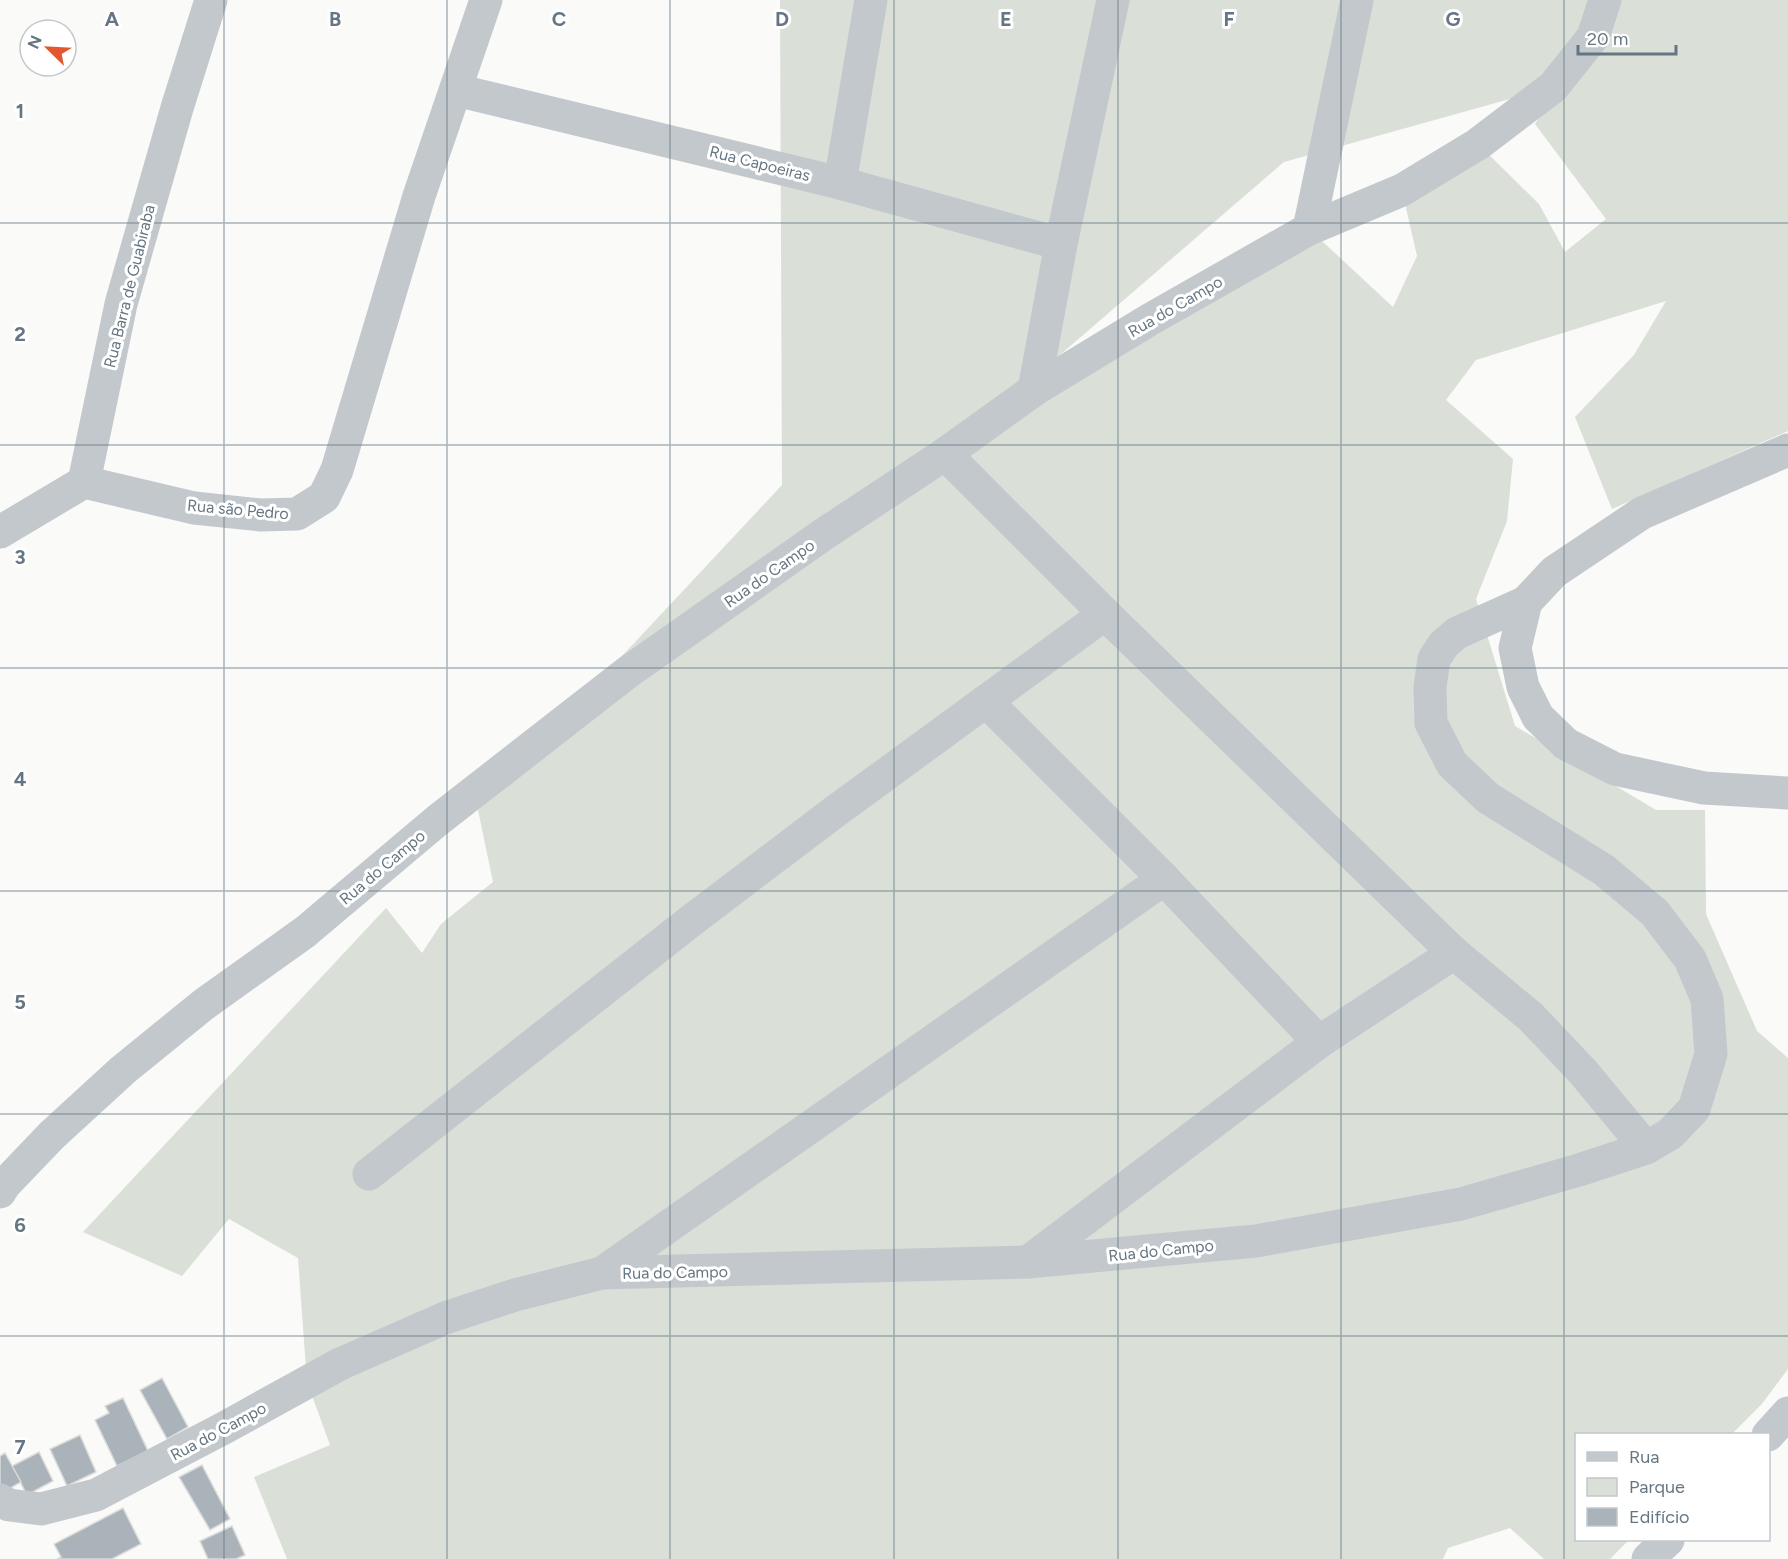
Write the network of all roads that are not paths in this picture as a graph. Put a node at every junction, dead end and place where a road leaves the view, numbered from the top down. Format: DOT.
graph roads {
  1 [pos="211,0"];
  2 [pos="486,0"];
  3 [pos="871,0"];
  4 [pos="1113,0"];
  5 [pos="1357,0"];
  6 [pos="1605,0"];
  7 [pos="456,90"];
  8 [pos="840,183"];
  9 [pos="1309,229"];
  10 [pos="1061,244"];
  11 [pos="1034,390"];
  12 [pos="1788,450"];
  13 [pos="945,454"];
  14 [pos="84,482"];
  15 [pos="0,532"];
  16 [pos="1526,602"];
  17 [pos="1105,614"];
  18 [pos="986,701"];
  19 [pos="1788,793"];
  20 [pos="1164,879"];
  21 [pos="1454,953"];
  22 [pos="1319,1042"];
  23 [pos="1646,1148"];
  24 [pos="369,1174"];
  25 [pos="0,1192"];
  26 [pos="1028,1262"];
  27 [pos="602,1274"];
  28 [pos="1788,1413"];
  29 [pos="1770,1433"];
  30 [pos="0,1500"];
  31 [pos="1666,1541"];
  32 [pos="1648,1559"];
  1 -- 14 [label="street, Rua Barra de Guabiraba"];
  2 -- 7 [label="street"];
  3 -- 8 [label="street"];
  4 -- 10 [label="street"];
  5 -- 9 [label="street"];
  6 -- 9 [label="street, Rua do Campo"];
  7 -- 8 [label="street, Rua Capoeiras"];
  7 -- 14 [label="street, Rua são Pedro"];
  8 -- 10 [label="street, Rua Capoeiras"];
  9 -- 11 [label="street, Rua do Campo"];
  10 -- 11 [label="street"];
  11 -- 13 [label="street, Rua do Campo"];
  12 -- 16 [label="street"];
  13 -- 17 [label="street"];
  13 -- 25 [label="street, Rua do Campo"];
  14 -- 15 [label="street"];
  16 -- 19 [label="street"];
  16 -- 23 [label="street, Rua do Campo"];
  17 -- 18 [label="street"];
  17 -- 21 [label="street"];
  18 -- 20 [label="street"];
  18 -- 24 [label="street"];
  20 -- 22 [label="street"];
  20 -- 27 [label="street, Rua do Campo"];
  21 -- 22 [label="street"];
  21 -- 23 [label="street"];
  22 -- 26 [label="street"];
  23 -- 26 [label="street, Rua do Campo"];
  26 -- 27 [label="street, Rua do Campo"];
  27 -- 30 [label="street, Rua do Campo"];
  28 -- 29 [label="street"];
  31 -- 32 [label="street"];
}
